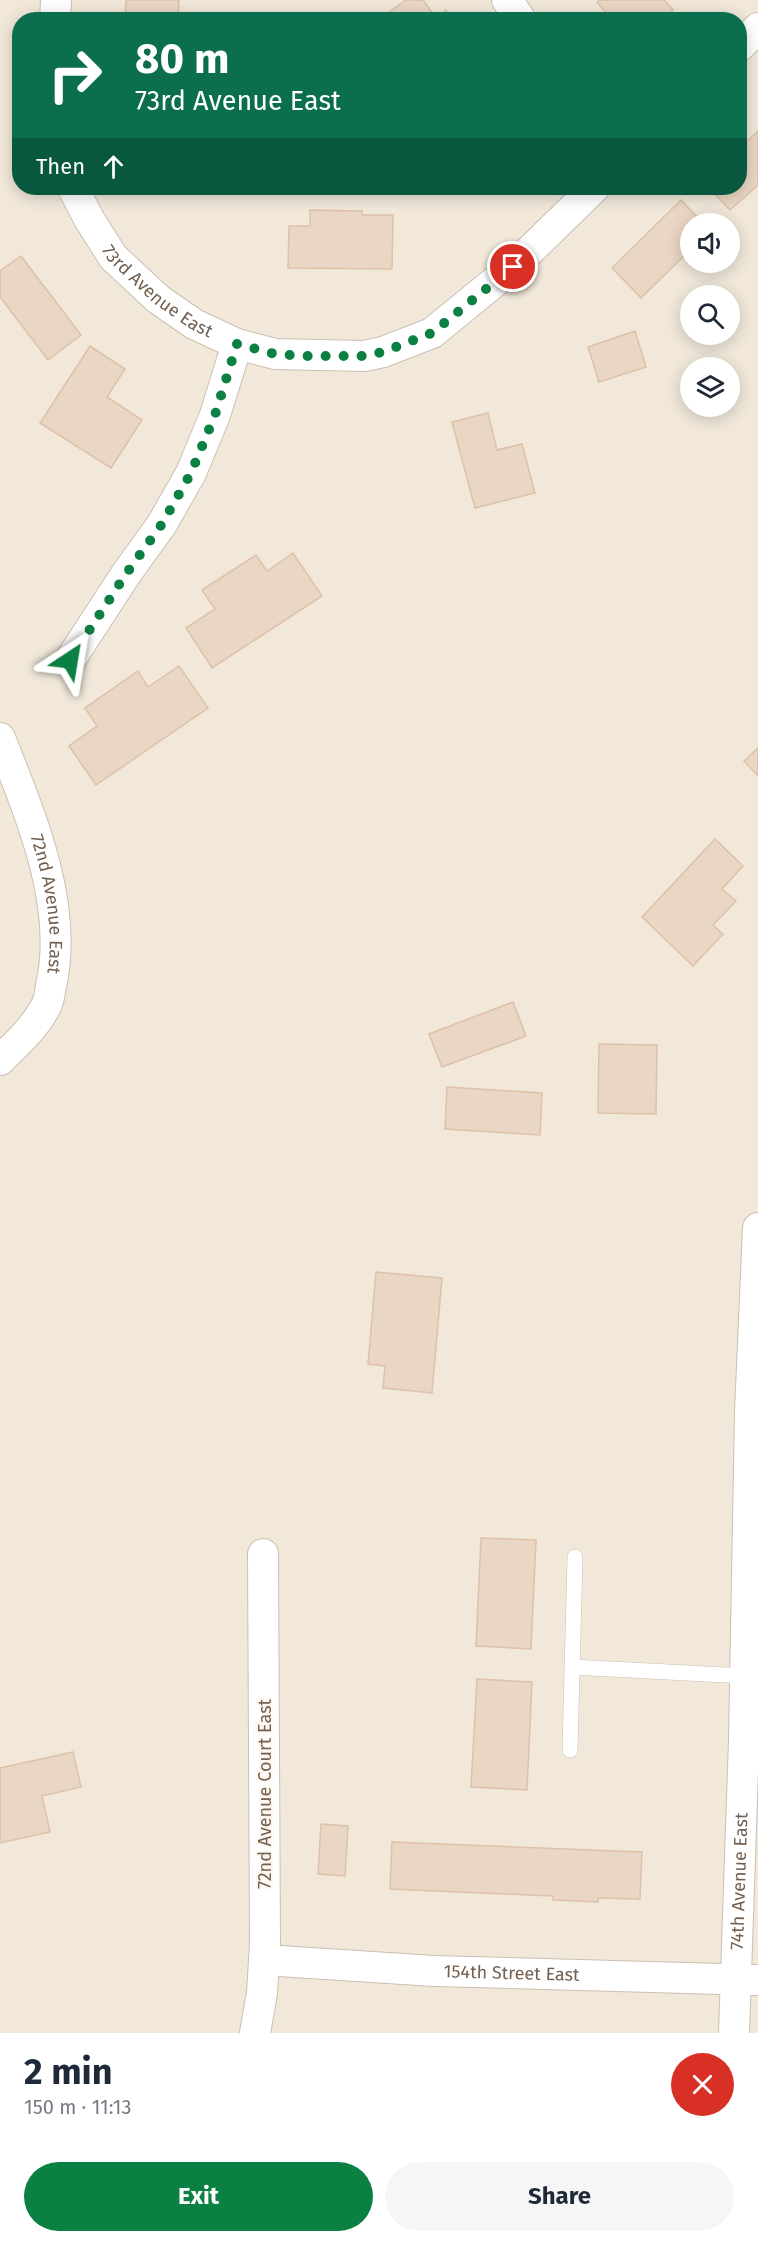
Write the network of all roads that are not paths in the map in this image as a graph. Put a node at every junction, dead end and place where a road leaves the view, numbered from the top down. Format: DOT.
graph roads {
  1 [pos="758,28"];
  2 [pos="747,38"];
  3 [pos="77,195"];
  4 [pos="587,195"];
  5 [pos="237,344"];
  6 [pos="70,660"];
  7 [pos="0,738"];
  8 [pos="0,1060"];
  9 [pos="758,1228"];
  10 [pos="754,1412"];
  11 [pos="263,1554"];
  12 [pos="574,1557"];
  13 [pos="572,1667"];
  14 [pos="745,1676"];
  15 [pos="751,1741"];
  16 [pos="570,1750"];
  17 [pos="264,1960"];
  18 [pos="747,1980"];
  19 [pos="255,2033"];
  20 [pos="734,2033"];
  1 -- 2 [label="street"];
  3 -- 5 [label="street, 73rd Avenue East"];
  4 -- 5 [label="street, 73rd Avenue East"];
  5 -- 6 [label="street"];
  7 -- 8 [label="street, 72nd Avenue East"];
  9 -- 10 [label="street, 74th Avenue East"];
  10 -- 14 [label="street, 74th Avenue East"];
  11 -- 17 [label="street, 72nd Avenue Court East"];
  12 -- 13 [label="lane"];
  13 -- 14 [label="lane"];
  13 -- 16 [label="lane"];
  14 -- 15 [label="street, 74th Avenue East"];
  15 -- 18 [label="street, 74th Avenue East"];
  17 -- 18 [label="street, 154th Street East"];
  17 -- 19 [label="street, 72nd Avenue Court East"];
  18 -- 20 [label="street, 74th Avenue East"];
}
